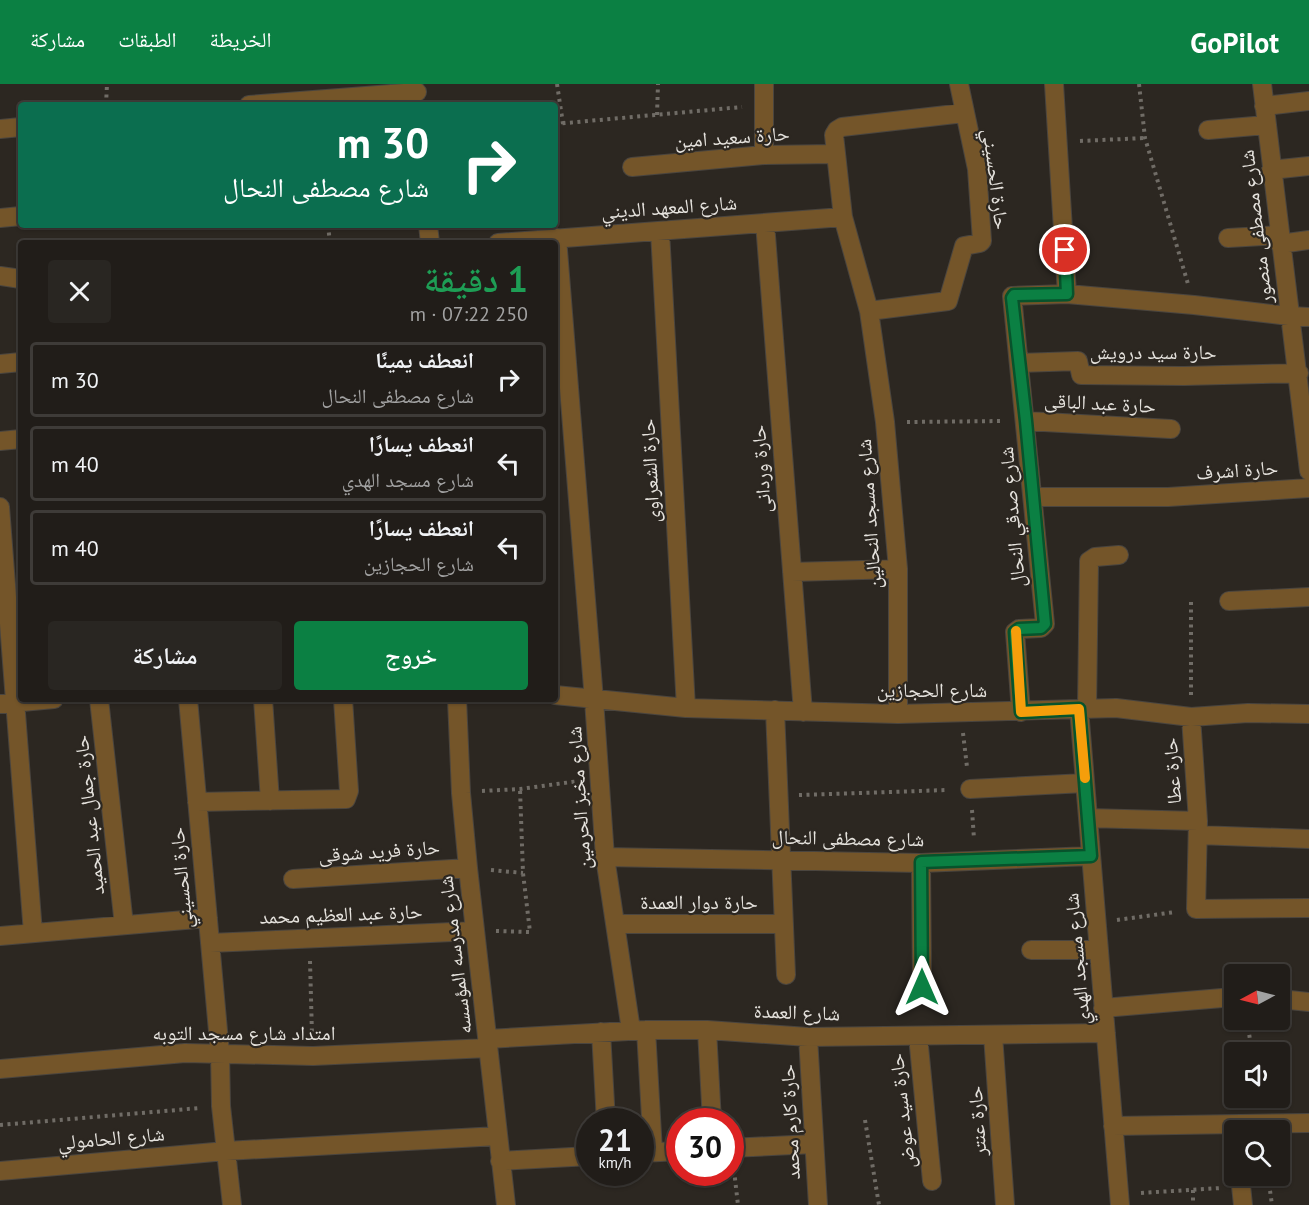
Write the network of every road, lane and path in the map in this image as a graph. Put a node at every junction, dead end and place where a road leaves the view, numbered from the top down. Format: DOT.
graph roads {
  1 [pos="106,84"];
  2 [pos="557,84"];
  3 [pos="658,84"];
  4 [pos="764,84"];
  5 [pos="959,84"];
  6 [pos="1054,84"];
  7 [pos="1139,84"];
  8 [pos="1262,84"];
  9 [pos="417,94"];
  10 [pos="1309,101"];
  11 [pos="106,102"];
  12 [pos="295,102"];
  13 [pos="764,105"];
  14 [pos="1264,106"];
  15 [pos="964,113"];
  16 [pos="657,115"];
  17 [pos="558,124"];
  18 [pos="563,124"];
  19 [pos="1266,125"];
  20 [pos="18,127"];
  21 [pos="0,129"];
  22 [pos="1208,130"];
  23 [pos="1145,138"];
  24 [pos="1058,142"];
  25 [pos="836,154"];
  26 [pos="764,155"];
  27 [pos="1309,166"];
  28 [pos="632,167"];
  29 [pos="1271,170"];
  30 [pos="18,216"];
  31 [pos="843,217"];
  32 [pos="0,218"];
  33 [pos="765,223"];
  34 [pos="660,231"];
  35 [pos="557,238"];
  36 [pos="1228,238"];
  37 [pos="1280,239"];
  38 [pos="533,240"];
  39 [pos="1309,240"];
  40 [pos="558,250"];
  41 [pos="0,276"];
  42 [pos="18,279"];
  43 [pos="1067,294"];
  44 [pos="1194,305"];
  45 [pos="869,311"];
  46 [pos="1289,316"];
  47 [pos="1309,316"];
  48 [pos="18,362"];
  49 [pos="1019,363"];
  50 [pos="0,364"];
  51 [pos="1299,373"];
  52 [pos="1026,421"];
  53 [pos="885,422"];
  54 [pos="1171,429"];
  55 [pos="18,439"];
  56 [pos="0,441"];
  57 [pos="1309,471"];
  58 [pos="1309,488"];
  59 [pos="1034,497"];
  60 [pos="0,507"];
  61 [pos="1,526"];
  62 [pos="1119,555"];
  63 [pos="898,569"];
  64 [pos="792,572"];
  65 [pos="1309,597"];
  66 [pos="1191,600"];
  67 [pos="1229,601"];
  68 [pos="558,695"];
  69 [pos="594,700"];
  70 [pos="99,702"];
  71 [pos="188,702"];
  72 [pos="263,702"];
  73 [pos="343,702"];
  74 [pos="457,702"];
  75 [pos="8,703"];
  76 [pos="686,708"];
  77 [pos="1083,709"];
  78 [pos="775,710"];
  79 [pos="803,712"];
  80 [pos="1021,712"];
  81 [pos="960,713"];
  82 [pos="898,714"];
  83 [pos="1309,714"];
  84 [pos="1191,717"];
  85 [pos="598,778"];
  86 [pos="1085,783"];
  87 [pos="520,789"];
  88 [pos="970,789"];
  89 [pos="461,793"];
  90 [pos="778,795"];
  91 [pos="270,801"];
  92 [pos="197,802"];
  93 [pos="1088,818"];
  94 [pos="1198,828"];
  95 [pos="1309,839"];
  96 [pos="1091,856"];
  97 [pos="605,857"];
  98 [pos="781,860"];
  99 [pos="976,860"];
  100 [pos="921,862"];
  101 [pos="468,868"];
  102 [pos="523,873"];
  103 [pos="293,879"];
  104 [pos="1309,908"];
  105 [pos="1196,909"];
  106 [pos="208,918"];
  107 [pos="1096,923"];
  108 [pos="615,924"];
  109 [pos="784,924"];
  110 [pos="124,925"];
  111 [pos="475,931"];
  112 [pos="33,933"];
  113 [pos="0,936"];
  114 [pos="309,938"];
  115 [pos="210,943"];
  116 [pos="1031,950"];
  117 [pos="1098,950"];
  118 [pos="786,975"];
  119 [pos="922,987"];
  120 [pos="1224,998"];
  121 [pos="1290,1000"];
  122 [pos="1309,1002"];
  123 [pos="1103,1008"];
  124 [pos="638,1030"];
  125 [pos="707,1030"];
  126 [pos="600,1032"];
  127 [pos="1106,1033"];
  128 [pos="993,1035"];
  129 [pos="918,1036"];
  130 [pos="808,1037"];
  131 [pos="488,1044"];
  132 [pos="220,1053"];
  133 [pos="313,1056"];
  134 [pos="0,1069"];
  135 [pos="221,1106"];
  136 [pos="605,1108"];
  137 [pos="644,1108"];
  138 [pos="711,1108"];
  139 [pos="865,1120"];
  140 [pos="1309,1123"];
  141 [pos="1290,1124"];
  142 [pos="0,1125"];
  143 [pos="1113,1126"];
  144 [pos="1224,1128"];
  145 [pos="498,1136"];
  146 [pos="814,1144"];
  147 [pos="744,1147"];
  148 [pos="226,1151"];
  149 [pos="576,1157"];
  150 [pos="500,1161"];
  151 [pos="0,1171"];
  152 [pos="932,1181"];
  153 [pos="736,1186"];
  154 [pos="1241,1186"];
  155 [pos="1269,1186"];
  156 [pos="1120,1199"];
  157 [pos="232,1205"];
  158 [pos="506,1205"];
  159 [pos="738,1205"];
  160 [pos="818,1205"];
  161 [pos="879,1205"];
  162 [pos="1005,1205"];
  163 [pos="1193,1205"];
  164 [pos="1243,1205"];
  165 [pos="1272,1205"];
  1 -- 11 [label="path"];
  2 -- 18 [label="path"];
  3 -- 16 [label="path"];
  4 -- 13 [label="street"];
  5 -- 15 [label="street, حارة الحسيني"];
  6 -- 24 [label="street"];
  7 -- 23 [label="path"];
  8 -- 14 [label="street, شارع مصطفى منصور"];
  9 -- 12 [label="street"];
  10 -- 14 [label="street"];
  13 -- 16 [label="path"];
  13 -- 26 [label="street"];
  14 -- 19 [label="street, شارع مصطفى منصور"];
  15 -- 25 [label="street, شارع مسجد النحالين"];
  15 -- 45 [label="street, حارة الحسيني"];
  16 -- 18 [label="path"];
  17 -- 18 [label="path"];
  19 -- 22 [label="street"];
  19 -- 29 [label="street, شارع مصطفى منصور"];
  20 -- 21 [label="street"];
  23 -- 24 [label="path"];
  23 -- 44 [label="path"];
  24 -- 43 [label="street"];
  25 -- 26 [label="street, حارة سعيد امين"];
  25 -- 31 [label="street, شارع مسجد النحالين"];
  26 -- 28 [label="street, حارة سعيد امين"];
  27 -- 29 [label="street"];
  29 -- 37 [label="street, شارع مصطفى منصور"];
  30 -- 32 [label="street"];
  31 -- 33 [label="street, شارع المعهد الديني"];
  31 -- 45 [label="street, شارع مسجد النحالين"];
  33 -- 34 [label="street, شارع المعهد الديني"];
  33 -- 64 [label="street, حارة وردانى"];
  34 -- 35 [label="street, شارع المعهد الديني"];
  34 -- 76 [label="street, حارة الشعراوى"];
  35 -- 38 [label="street, شارع المعهد الديني"];
  36 -- 37 [label="street"];
  37 -- 39 [label="street"];
  37 -- 46 [label="street, شارع مصطفى منصور"];
  40 -- 69 [label="street, شارع مخبز الحرمين"];
  41 -- 42 [label="street"];
  43 -- 44 [label="street"];
  43 -- 49 [label="street, شارع صدقي النحال"];
  44 -- 46 [label="street"];
  45 -- 53 [label="street, شارع مسجد النحالين"];
  46 -- 47 [label="street"];
  46 -- 51 [label="street, شارع مصطفى منصور"];
  48 -- 50 [label="street"];
  49 -- 51 [label="street, حارة سيد درويش"];
  49 -- 52 [label="street, شارع صدقي النحال"];
  51 -- 57 [label="street, شارع مصطفى منصور"];
  52 -- 53 [label="path"];
  52 -- 54 [label="street, حارة عبد الباقى"];
  52 -- 59 [label="street, شارع صدقي النحال"];
  53 -- 63 [label="street, شارع مسجد النحالين"];
  55 -- 56 [label="street"];
  58 -- 59 [label="street, حارة اشرف"];
  59 -- 80 [label="street, شارع صدقي النحال"];
  60 -- 61 [label="street"];
  61 -- 75 [label="street"];
  62 -- 77 [label="street, شارع مسجد الهدي"];
  63 -- 64 [label="street"];
  63 -- 82 [label="street, شارع مسجد النحالين"];
  64 -- 79 [label="street, حارة وردانى"];
  65 -- 67 [label="street"];
  66 -- 84 [label="path"];
  68 -- 69 [label="street, شارع الحجازين"];
  69 -- 76 [label="street, شارع الحجازين"];
  69 -- 85 [label="street, شارع مخبز الحرمين"];
  70 -- 110 [label="street, حارة جمال عبد الحميد"];
  71 -- 92 [label="street, حارة الحسيني"];
  72 -- 91 [label="street"];
  73 -- 91 [label="street"];
  74 -- 89 [label="street, شارع مدرسه المؤسسه"];
  75 -- 112 [label="street"];
  76 -- 78 [label="street, شارع الحجازين"];
  77 -- 80 [label="street, شارع الحجازين"];
  77 -- 84 [label="street, شارع الحجازين"];
  77 -- 86 [label="street, شارع مسجد الهدي"];
  78 -- 79 [label="street, شارع الحجازين"];
  78 -- 90 [label="street"];
  79 -- 82 [label="street, شارع الحجازين"];
  80 -- 81 [label="street, شارع الحجازين"];
  81 -- 82 [label="street, شارع الحجازين"];
  81 -- 88 [label="path"];
  83 -- 84 [label="street, شارع الحجازين"];
  84 -- 94 [label="street, حارة عطا"];
  85 -- 87 [label="path"];
  85 -- 97 [label="street, شارع مخبز الحرمين"];
  86 -- 88 [label="street"];
  86 -- 93 [label="street, شارع مسجد الهدي"];
  87 -- 89 [label="path"];
  87 -- 102 [label="path"];
  88 -- 90 [label="path"];
  88 -- 99 [label="path"];
  89 -- 101 [label="street, شارع مدرسه المؤسسه"];
  90 -- 98 [label="street"];
  91 -- 92 [label="street"];
  92 -- 106 [label="street, حارة الحسيني"];
  93 -- 94 [label="street"];
  93 -- 96 [label="street, شارع مسجد الهدي"];
  94 -- 95 [label="street"];
  94 -- 105 [label="street, حارة عطا"];
  96 -- 99 [label="street, شارع مصطفى النحال"];
  96 -- 107 [label="street, شارع مسجد الهدي"];
  97 -- 98 [label="street, شارع مصطفى النحال"];
  97 -- 108 [label="street, شارع مخبز الحرمين"];
  98 -- 100 [label="street, شارع مصطفى النحال"];
  98 -- 109 [label="street"];
  99 -- 100 [label="street, شارع مصطفى النحال"];
  100 -- 119 [label="street"];
  101 -- 102 [label="path"];
  101 -- 103 [label="street, حارة فريد شوقى"];
  101 -- 111 [label="street, شارع مدرسه المؤسسه"];
  102 -- 111 [label="path"];
  104 -- 105 [label="street"];
  105 -- 107 [label="path"];
  106 -- 110 [label="street"];
  106 -- 115 [label="street, حارة الحسيني"];
  107 -- 117 [label="street, شارع مسجد الهدي"];
  108 -- 109 [label="street, حارة دوار العمدة"];
  108 -- 124 [label="street, شارع مخبز الحرمين"];
  109 -- 118 [label="street"];
  110 -- 112 [label="street"];
  111 -- 114 [label="street, حارة عبد العظيم محمد"];
  111 -- 131 [label="street, شارع مدرسه المؤسسه"];
  112 -- 113 [label="street"];
  114 -- 115 [label="street, حارة عبد العظيم محمد"];
  114 -- 133 [label="path"];
  115 -- 132 [label="street, حارة الحسيني"];
  116 -- 117 [label="street"];
  117 -- 123 [label="street, شارع مسجد الهدي"];
  120 -- 123 [label="street"];
  121 -- 122 [label="street"];
  123 -- 127 [label="street, شارع مسجد الهدي"];
  124 -- 125 [label="street, شارع العمدة"];
  124 -- 126 [label="street, شارع العمدة"];
  124 -- 137 [label="street, شارع مخبز الحرمين"];
  125 -- 130 [label="street, شارع العمدة"];
  125 -- 138 [label="street"];
  126 -- 131 [label="street, شارع العمدة"];
  126 -- 136 [label="street"];
  127 -- 128 [label="street, شارع العمدة"];
  127 -- 143 [label="street, شارع مسجد الهدي"];
  128 -- 129 [label="street, شارع العمدة"];
  128 -- 162 [label="street, حارة عنتر"];
  129 -- 130 [label="street, شارع العمدة"];
  129 -- 152 [label="street, حارة سيد عوض"];
  130 -- 146 [label="street, حارة كارم محمد"];
  131 -- 133 [label="street, امتداد شارع مسجد التوبه"];
  131 -- 145 [label="street, شارع مدرسه المؤسسه"];
  132 -- 133 [label="street, امتداد شارع مسجد التوبه"];
  132 -- 134 [label="street, امتداد شارع مسجد التوبه"];
  132 -- 135 [label="street, حارة الحسيني"];
  135 -- 142 [label="path"];
  135 -- 148 [label="street, حارة الحسيني"];
  139 -- 161 [label="path"];
  140 -- 141 [label="street"];
  143 -- 144 [label="street"];
  143 -- 156 [label="street, شارع مسجد الهدي"];
  145 -- 148 [label="street, شارع الحامولي"];
  145 -- 150 [label="street, شارع مدرسه المؤسسه"];
  146 -- 147 [label="street"];
  146 -- 160 [label="street, حارة كارم محمد"];
  148 -- 151 [label="street, شارع الحامولي"];
  148 -- 157 [label="street, حارة الحسيني"];
  149 -- 150 [label="street"];
  150 -- 158 [label="street, شارع مدرسه المؤسسه"];
  153 -- 159 [label="path"];
  154 -- 164 [label="street"];
  155 -- 165 [label="path"];
  156 -- 163 [label="path"];
}
